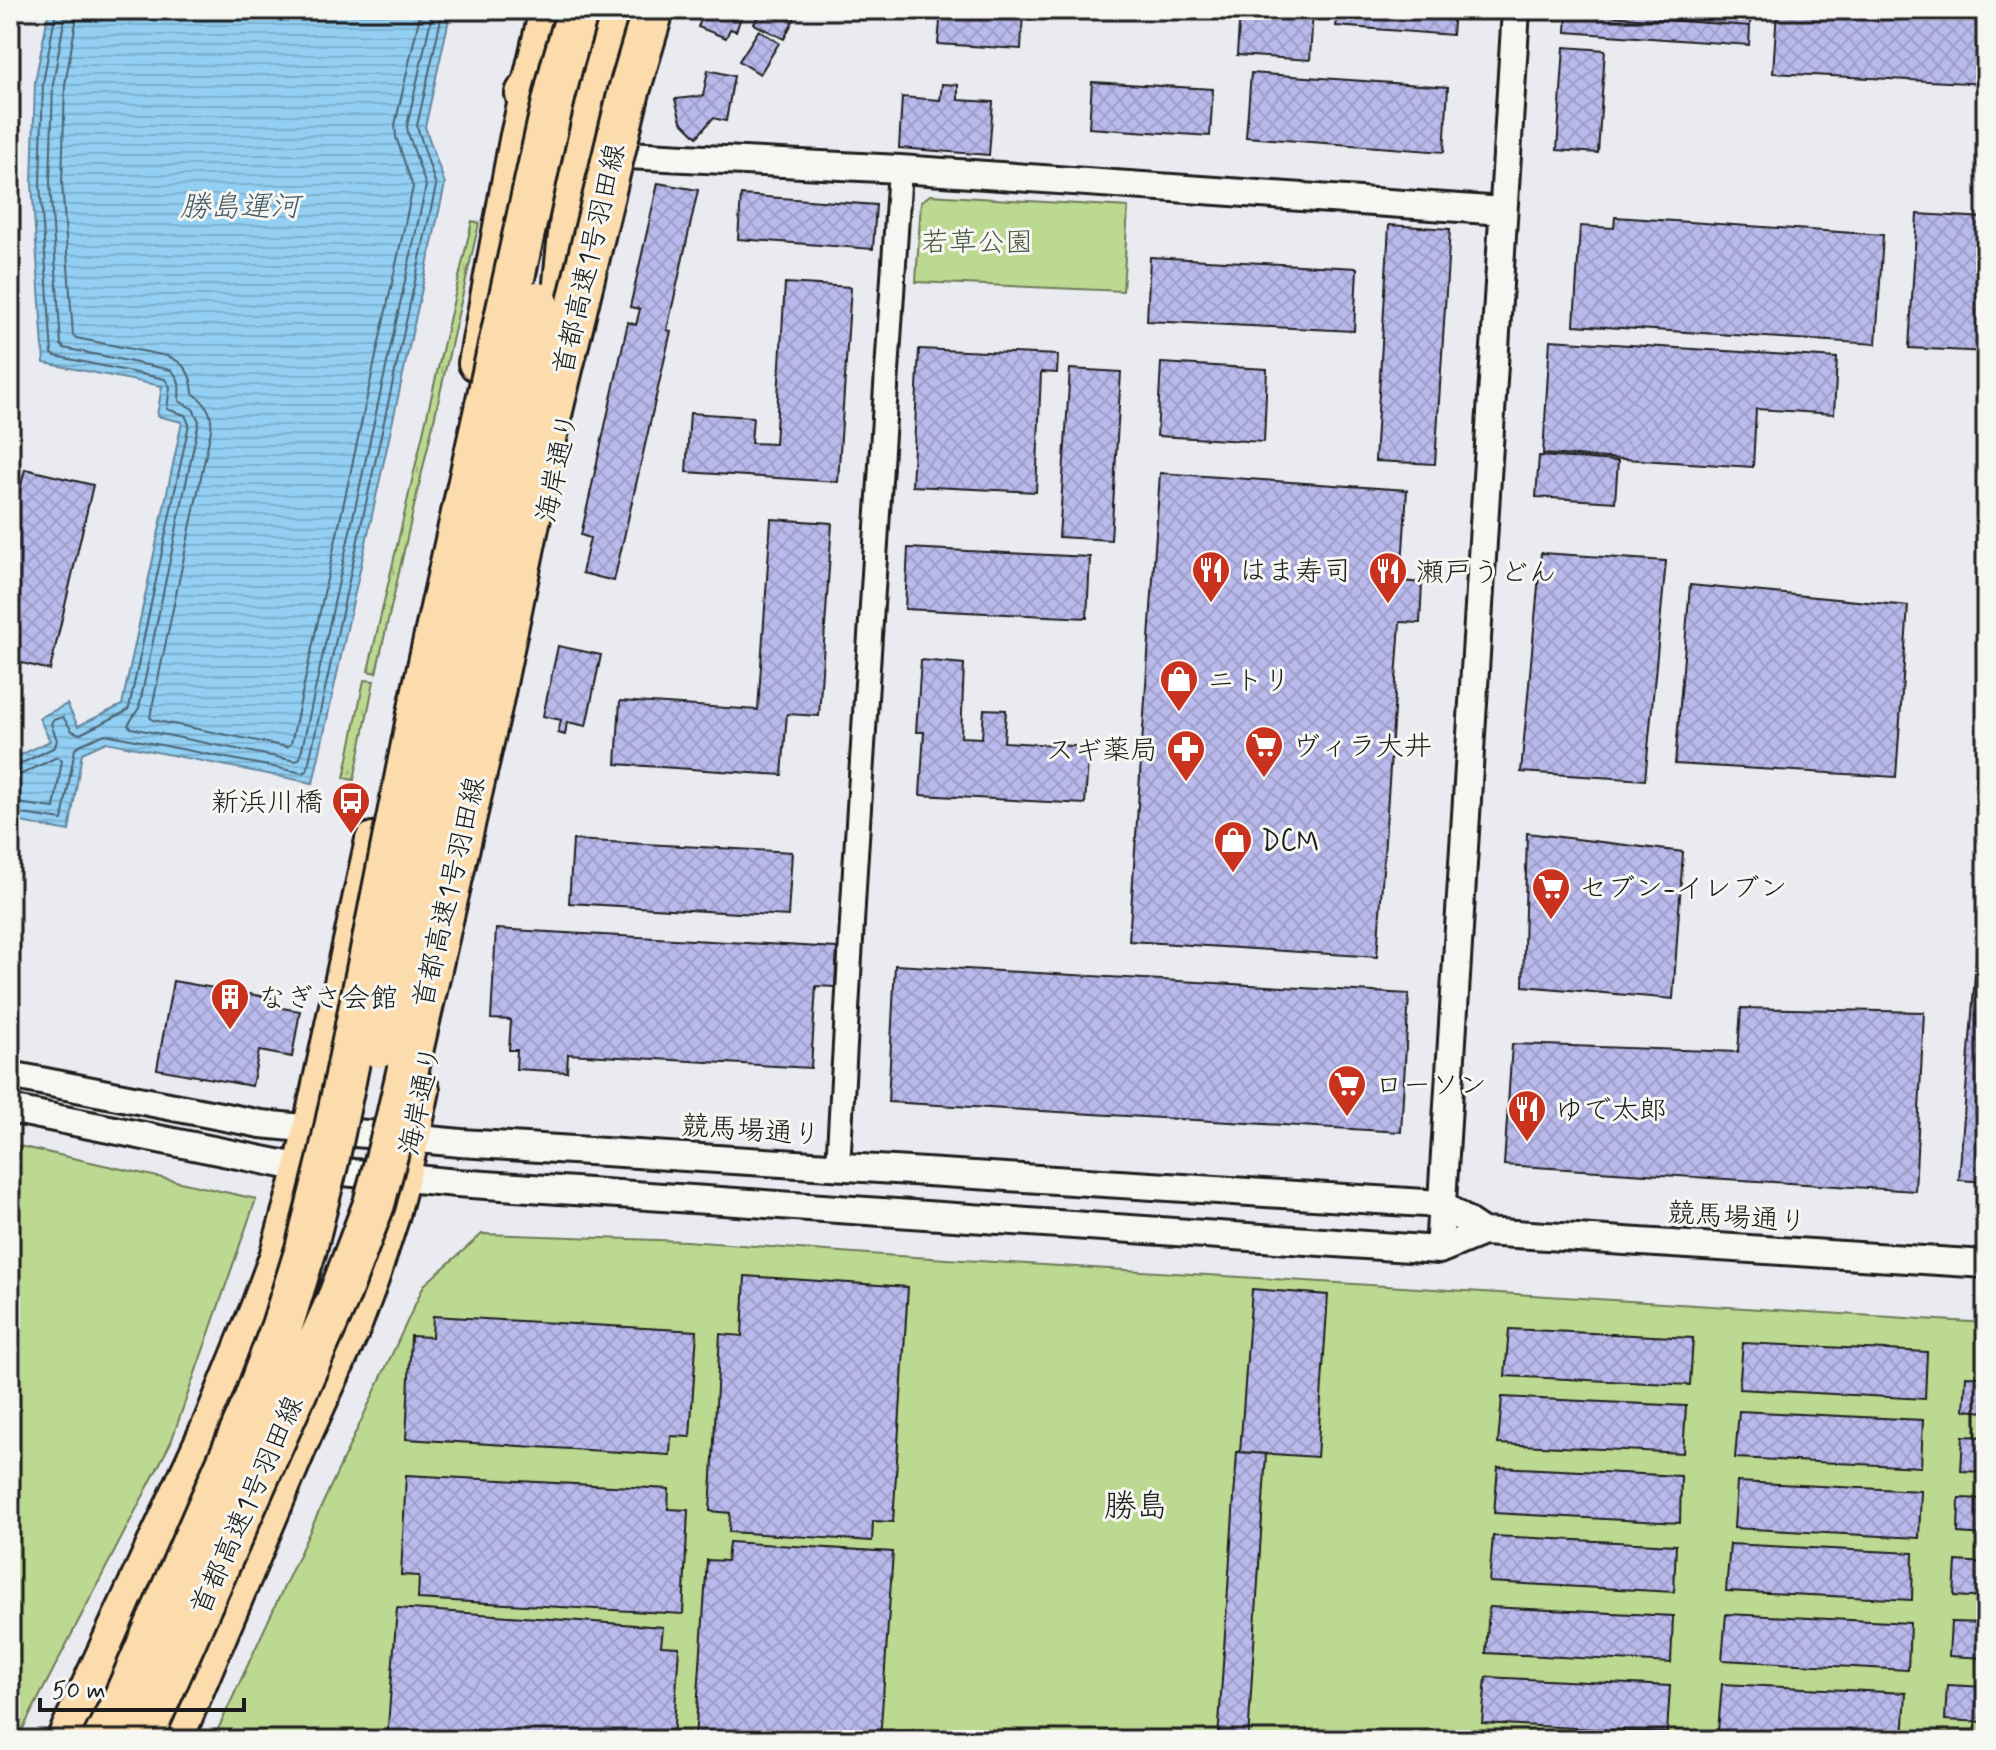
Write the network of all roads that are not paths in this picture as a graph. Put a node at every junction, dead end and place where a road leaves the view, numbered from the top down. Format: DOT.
graph roads {
  1 [pos="547,10"];
  2 [pos="578,10"];
  3 [pos="616,10"];
  4 [pos="653,10"];
  5 [pos="669,10"];
  6 [pos="1516,10"];
  7 [pos="526,94"];
  8 [pos="627,155"];
  9 [pos="900,169"];
  10 [pos="1503,211"];
  11 [pos="552,410"];
  12 [pos="10,1075"];
  13 [pos="10,1109"];
  14 [pos="311,1129"];
  15 [pos="412,1138"];
  16 [pos="838,1167"];
  17 [pos="302,1168"];
  18 [pos="402,1179"];
  19 [pos="1441,1204"];
  20 [pos="1483,1232"];
  21 [pos="1439,1250"];
  22 [pos="1986,1264"];
  23 [pos="282,1326"];
  24 [pos="151,1733"];
  25 [pos="64,1740"];
  26 [pos="103,1740"];
  1 -- 7 [label="main road"];
  2 -- 23 [label="highway, 首都高速1号羽田線, bridge"];
  3 -- 11 [label="highway, bridge"];
  4 -- 11 [label="highway, 首都高速1号羽田線, bridge"];
  5 -- 8 [label="main road, 海岸通り"];
  6 -- 10 [label="street"];
  7 -- 14 [label="main road"];
  7 -- 23 [label="highway, bridge"];
  8 -- 9 [label="street"];
  8 -- 15 [label="main road, 海岸通り"];
  9 -- 10 [label="street"];
  9 -- 16 [label="street"];
  10 -- 19 [label="street"];
  11 -- 24 [label="highway, 首都高速1号羽田線, bridge"];
  12 -- 14 [label="street, 競馬場通り"];
  13 -- 17 [label="street, 競馬場通り"];
  14 -- 15 [label="street, 競馬場通り"];
  14 -- 17 [label="main road"];
  15 -- 16 [label="street, 競馬場通り"];
  15 -- 18 [label="main road, 海岸通り"];
  16 -- 19 [label="street, 競馬場通り"];
  17 -- 18 [label="street, 競馬場通り"];
  17 -- 25 [label="main road"];
  18 -- 21 [label="street, 競馬場通り"];
  18 -- 24 [label="main road, 海岸通り"];
  19 -- 20 [label="street"];
  19 -- 21 [label="street"];
  20 -- 21 [label="street, 競馬場通り"];
  20 -- 22 [label="street, 競馬場通り"];
  23 -- 26 [label="highway, 首都高速1号羽田線, bridge"];
}
